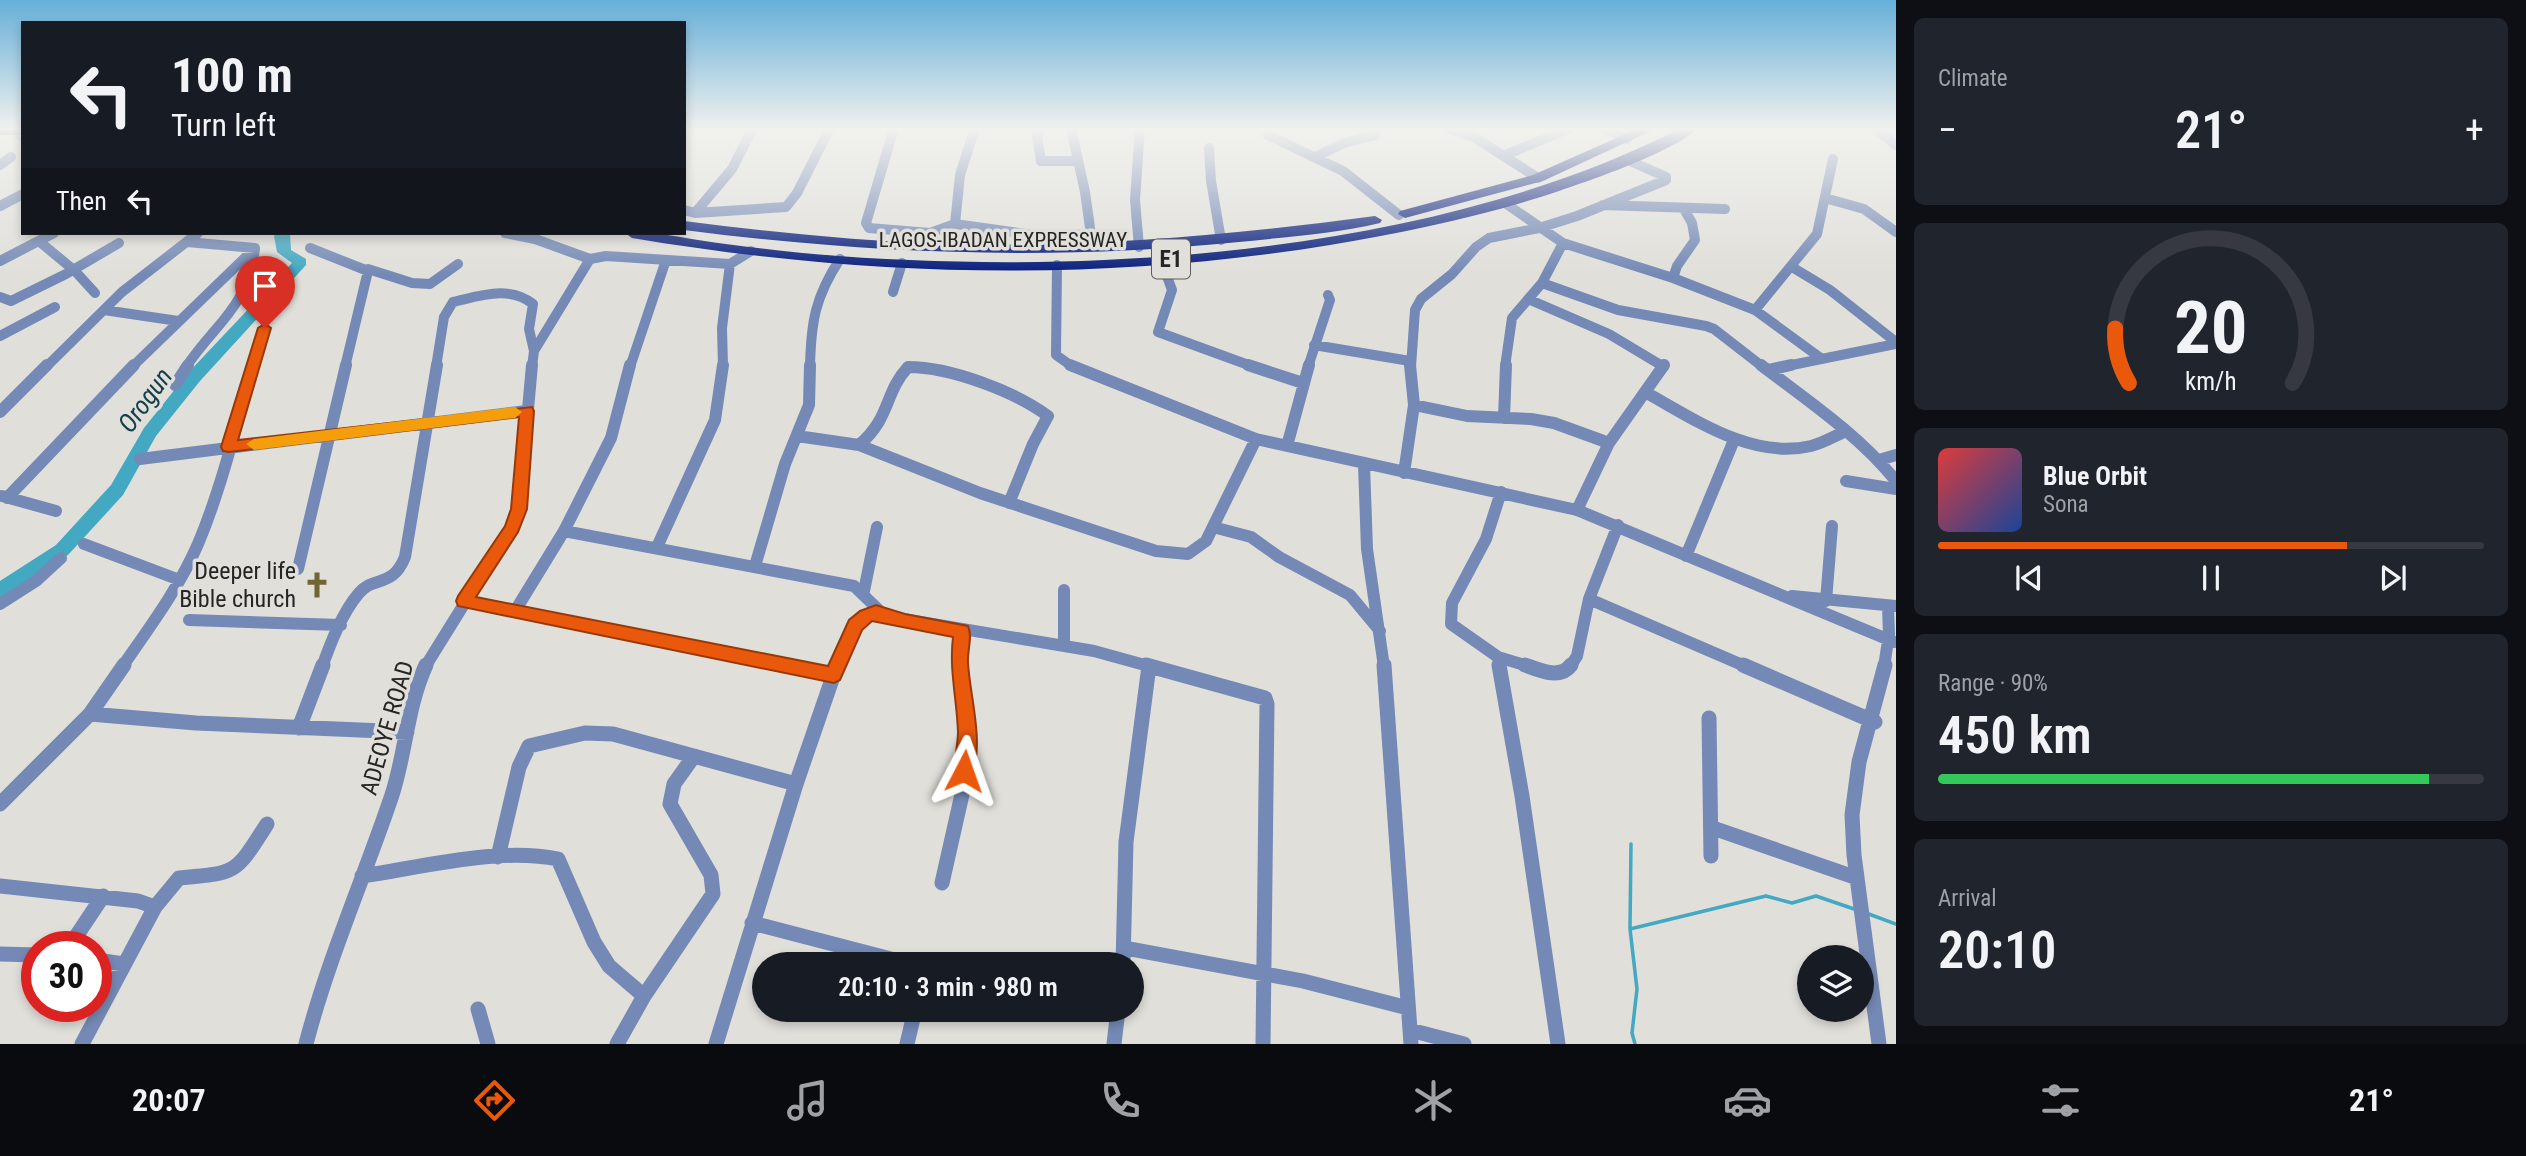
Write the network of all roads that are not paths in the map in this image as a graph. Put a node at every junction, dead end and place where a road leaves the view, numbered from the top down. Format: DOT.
graph roads {
  1 [pos="726,177"];
  2 [pos="802,177"];
  3 [pos="880,177"];
  4 [pos="960,177"];
  5 [pos="1081,177"];
  6 [pos="1137,177"];
  7 [pos="1211,177"];
  8 [pos="1350,177"];
  9 [pos="1541,177"];
  10 [pos="1585,177"];
  11 [pos="1665,177"];
  12 [pos="1829,177"];
  13 [pos="1538,178"];
  14 [pos="21,195"];
  15 [pos="1825,198"];
  16 [pos="1504,203"];
  17 [pos="1601,205"];
  18 [pos="0,206"];
  19 [pos="1684,209"];
  20 [pos="1725,209"];
  21 [pos="686,211"];
  22 [pos="695,213"];
  23 [pos="1399,215"];
  24 [pos="955,224"];
  25 [pos="686,225"];
  26 [pos="1539,228"];
  27 [pos="1896,232"];
  28 [pos="51,235"];
  29 [pos="196,235"];
  30 [pos="515,235"];
  31 [pos="644,235"];
  32 [pos="1220,240"];
  33 [pos="40,242"];
  34 [pos="187,242"];
  35 [pos="1092,242"];
  36 [pos="119,243"];
  37 [pos="1563,243"];
  38 [pos="1139,247"];
  39 [pos="255,248"];
  40 [pos="310,248"];
  41 [pos="724,248"];
  42 [pos="751,251"];
  43 [pos="590,259"];
  44 [pos="666,260"];
  45 [pos="840,260"];
  46 [pos="1161,260"];
  47 [pos="0,261"];
  48 [pos="902,263"];
  49 [pos="458,264"];
  50 [pos="717,264"];
  51 [pos="730,264"];
  52 [pos="1056,265"];
  53 [pos="1792,267"];
  54 [pos="368,270"];
  55 [pos="75,271"];
  56 [pos="1673,278"];
  57 [pos="1542,283"];
  58 [pos="893,292"];
  59 [pos="95,293"];
  60 [pos="1328,295"];
  61 [pos="0,297"];
  62 [pos="1528,299"];
  63 [pos="55,307"];
  64 [pos="104,310"];
  65 [pos="1755,310"];
  66 [pos="178,321"];
  67 [pos="265,328"];
  68 [pos="0,335"];
  69 [pos="1896,343"];
  70 [pos="1314,345"];
  71 [pos="534,351"];
  72 [pos="1822,359"];
  73 [pos="1410,361"];
  74 [pos="1768,370"];
  75 [pos="1303,383"];
  76 [pos="174,385"];
  77 [pos="1645,392"];
  78 [pos="1414,405"];
  79 [pos="526,411"];
  80 [pos="0,412"];
  81 [pos="1504,418"];
  82 [pos="428,423"];
  83 [pos="1846,432"];
  84 [pos="330,436"];
  85 [pos="797,436"];
  86 [pos="1256,439"];
  87 [pos="1734,440"];
  88 [pos="1609,443"];
  89 [pos="859,445"];
  90 [pos="1287,446"];
  91 [pos="229,447"];
  92 [pos="1896,456"];
  93 [pos="140,458"];
  94 [pos="1879,460"];
  95 [pos="1364,464"];
  96 [pos="1404,473"];
  97 [pos="1846,481"];
  98 [pos="1896,481"];
  99 [pos="1896,489"];
  100 [pos="1502,492"];
  101 [pos="4,497"];
  102 [pos="1009,503"];
  103 [pos="1577,510"];
  104 [pos="56,511"];
  105 [pos="1618,526"];
  106 [pos="1832,526"];
  107 [pos="877,527"];
  108 [pos="1213,527"];
  109 [pos="564,531"];
  110 [pos="84,544"];
  111 [pos="657,547"];
  112 [pos="1686,556"];
  113 [pos="61,558"];
  114 [pos="755,566"];
  115 [pos="298,569"];
  116 [pos="177,579"];
  117 [pos="1064,590"];
  118 [pos="864,591"];
  119 [pos="1779,595"];
  120 [pos="1589,599"];
  121 [pos="464,601"];
  122 [pos="1826,601"];
  123 [pos="0,604"];
  124 [pos="1892,607"];
  125 [pos="515,611"];
  126 [pos="876,612"];
  127 [pos="189,620"];
  128 [pos="341,625"];
  129 [pos="962,631"];
  130 [pos="1380,631"];
  131 [pos="1894,642"];
  132 [pos="1064,645"];
  133 [pos="1498,657"];
  134 [pos="1149,666"];
  135 [pos="834,675"];
  136 [pos="90,714"];
  137 [pos="1709,718"];
  138 [pos="1875,722"];
  139 [pos="299,728"];
  140 [pos="407,732"];
  141 [pos="694,756"];
  142 [pos="796,784"];
  143 [pos="0,804"];
  144 [pos="267,824"];
  145 [pos="1713,828"];
  146 [pos="1711,856"];
  147 [pos="498,857"];
  148 [pos="362,876"];
  149 [pos="1857,878"];
  150 [pos="942,883"];
  151 [pos="0,886"];
  152 [pos="103,896"];
  153 [pos="155,907"];
  154 [pos="752,923"];
  155 [pos="80,931"];
  156 [pos="864,952"];
  157 [pos="1124,952"];
  158 [pos="0,954"];
  159 [pos="21,955"];
  160 [pos="1144,958"];
  161 [pos="112,962"];
  162 [pos="124,964"];
  163 [pos="1262,972"];
  164 [pos="644,996"];
  165 [pos="1408,1008"];
  166 [pos="478,1009"];
  167 [pos="912,1022"];
  168 [pos="1117,1022"];
  169 [pos="1410,1037"];
  170 [pos="82,1044"];
  171 [pos="306,1044"];
  172 [pos="488,1044"];
  173 [pos="617,1044"];
  174 [pos="716,1044"];
  175 [pos="907,1044"];
  176 [pos="1114,1044"];
  177 [pos="1263,1044"];
  178 [pos="1464,1044"];
  179 [pos="1558,1044"];
  180 [pos="1879,1044"];
  1 -- 22 [label="street"];
  2 -- 22 [label="street"];
  3 -- 24 [label="street"];
  4 -- 24 [label="street"];
  5 -- 35 [label="street"];
  6 -- 38 [label="street"];
  7 -- 32 [label="street"];
  8 -- 23 [label="street"];
  9 -- 13 [label="highway, LAGOS-IBADAN EXPRESSWAY / E1"];
  10 -- 16 [label="highway, LAGOS-IBADAN EXPRESSWAY / E1"];
  11 -- 17 [label="street"];
  12 -- 15 [label="street"];
  13 -- 23 [label="highway, LAGOS-IBADAN EXPRESSWAY / E1"];
  14 -- 18 [label="street"];
  15 -- 27 [label="street"];
  15 -- 53 [label="street"];
  16 -- 26 [label="street"];
  16 -- 46 [label="highway, LAGOS-IBADAN EXPRESSWAY / E1"];
  17 -- 19 [label="street"];
  17 -- 26 [label="street"];
  19 -- 20 [label="street"];
  19 -- 56 [label="street"];
  21 -- 22 [label="street"];
  23 -- 32 [label="highway, LAGOS-IBADAN EXPRESSWAY / E1"];
  24 -- 35 [label="street"];
  25 -- 35 [label="highway, LAGOS-IBADAN EXPRESSWAY / E1"];
  26 -- 37 [label="street"];
  26 -- 73 [label="street"];
  28 -- 33 [label="street"];
  29 -- 34 [label="street"];
  30 -- 43 [label="street"];
  31 -- 41 [label="highway, LAGOS-IBADAN EXPRESSWAY / E1"];
  32 -- 38 [label="highway, LAGOS-IBADAN EXPRESSWAY / E1"];
  33 -- 47 [label="street"];
  33 -- 55 [label="street"];
  34 -- 39 [label="street"];
  34 -- 64 [label="street"];
  35 -- 38 [label="highway, LAGOS-IBADAN EXPRESSWAY / E1"];
  36 -- 55 [label="street"];
  37 -- 56 [label="street"];
  37 -- 57 [label="street"];
  39 -- 66 [label="street"];
  39 -- 76 [label="street"];
  40 -- 54 [label="street"];
  41 -- 42 [label="highway, LAGOS-IBADAN EXPRESSWAY / E1"];
  41 -- 50 [label="street"];
  42 -- 45 [label="highway, LAGOS-IBADAN EXPRESSWAY / E1"];
  42 -- 51 [label="street"];
  43 -- 44 [label="street"];
  43 -- 71 [label="street, ADEOYE ROAD"];
  44 -- 50 [label="street"];
  44 -- 109 [label="street"];
  45 -- 48 [label="highway, LAGOS-IBADAN EXPRESSWAY / E1"];
  45 -- 85 [label="street"];
  46 -- 52 [label="highway, LAGOS-IBADAN EXPRESSWAY / E1"];
  46 -- 75 [label="street"];
  48 -- 52 [label="highway, LAGOS-IBADAN EXPRESSWAY / E1"];
  48 -- 58 [label="street"];
  49 -- 54 [label="street"];
  50 -- 51 [label="street"];
  51 -- 111 [label="street"];
  52 -- 86 [label="street"];
  53 -- 65 [label="street"];
  53 -- 69 [label="street"];
  54 -- 84 [label="street"];
  55 -- 59 [label="street"];
  55 -- 61 [label="street"];
  56 -- 65 [label="street"];
  57 -- 62 [label="street"];
  57 -- 74 [label="street"];
  60 -- 70 [label="street"];
  62 -- 77 [label="street"];
  62 -- 81 [label="street"];
  63 -- 68 [label="street"];
  64 -- 66 [label="street"];
  64 -- 80 [label="street"];
  65 -- 72 [label="street"];
  66 -- 101 [label="street"];
  67 -- 91 [label="street"];
  69 -- 72 [label="street"];
  70 -- 73 [label="street"];
  70 -- 75 [label="street"];
  71 -- 79 [label="street, ADEOYE ROAD"];
  71 -- 82 [label="street"];
  72 -- 74 [label="street"];
  73 -- 78 [label="street"];
  74 -- 83 [label="street"];
  75 -- 90 [label="street"];
  77 -- 87 [label="street"];
  77 -- 88 [label="street"];
  78 -- 81 [label="street"];
  78 -- 96 [label="street"];
  79 -- 82 [label="street"];
  79 -- 121 [label="street, ADEOYE ROAD"];
  81 -- 88 [label="street"];
  82 -- 84 [label="street"];
  82 -- 128 [label="street"];
  83 -- 87 [label="street"];
  83 -- 94 [label="street"];
  84 -- 91 [label="street"];
  84 -- 115 [label="street"];
  85 -- 89 [label="street"];
  85 -- 114 [label="street"];
  86 -- 90 [label="street"];
  86 -- 108 [label="street"];
  87 -- 112 [label="street"];
  88 -- 103 [label="street"];
  89 -- 102 [label="street"];
  89 -- 102 [label="street"];
  90 -- 95 [label="street"];
  91 -- 93 [label="street"];
  91 -- 116 [label="street"];
  92 -- 94 [label="street"];
  94 -- 98 [label="street"];
  95 -- 96 [label="street"];
  95 -- 130 [label="street"];
  96 -- 100 [label="street"];
  97 -- 99 [label="street"];
  100 -- 103 [label="street"];
  100 -- 133 [label="street"];
  101 -- 104 [label="street"];
  102 -- 108 [label="street"];
  103 -- 105 [label="street"];
  105 -- 112 [label="street"];
  105 -- 120 [label="street"];
  106 -- 122 [label="street"];
  107 -- 118 [label="street"];
  108 -- 130 [label="street"];
  109 -- 111 [label="street"];
  109 -- 125 [label="street"];
  110 -- 116 [label="street"];
  111 -- 114 [label="street"];
  112 -- 119 [label="street"];
  113 -- 123 [label="street"];
  114 -- 118 [label="street"];
  116 -- 136 [label="street"];
  117 -- 132 [label="street"];
  118 -- 126 [label="street"];
  119 -- 122 [label="street"];
  119 -- 131 [label="street"];
  120 -- 133 [label="street"];
  120 -- 138 [label="street"];
  121 -- 125 [label="street"];
  121 -- 140 [label="street, ADEOYE ROAD"];
  122 -- 124 [label="street"];
  124 -- 131 [label="street"];
  125 -- 135 [label="street"];
  126 -- 129 [label="street"];
  126 -- 135 [label="street"];
  127 -- 128 [label="street"];
  128 -- 139 [label="street"];
  129 -- 132 [label="street"];
  129 -- 150 [label="street"];
  130 -- 165 [label="street"];
  131 -- 138 [label="street"];
  132 -- 134 [label="street"];
  133 -- 179 [label="street"];
  134 -- 157 [label="street"];
  134 -- 163 [label="street"];
  135 -- 142 [label="street"];
  136 -- 139 [label="street"];
  136 -- 143 [label="street"];
  137 -- 145 [label="street"];
  138 -- 149 [label="street"];
  139 -- 140 [label="street"];
  140 -- 148 [label="street, ADEOYE ROAD"];
  141 -- 142 [label="street"];
  141 -- 147 [label="street"];
  141 -- 164 [label="street"];
  142 -- 154 [label="street"];
  144 -- 153 [label="street"];
  145 -- 146 [label="street"];
  145 -- 149 [label="street"];
  147 -- 148 [label="street"];
  147 -- 164 [label="street"];
  148 -- 171 [label="street, ADEOYE ROAD"];
  149 -- 180 [label="street"];
  151 -- 152 [label="street"];
  152 -- 153 [label="street"];
  152 -- 155 [label="street"];
  153 -- 162 [label="street"];
  154 -- 156 [label="street"];
  154 -- 174 [label="street"];
  158 -- 159 [label="street"];
  160 -- 163 [label="street"];
  161 -- 162 [label="street"];
  162 -- 170 [label="street"];
  163 -- 165 [label="street"];
  163 -- 177 [label="street"];
  164 -- 173 [label="street"];
  165 -- 169 [label="street"];
  166 -- 172 [label="street"];
  167 -- 175 [label="street"];
  168 -- 176 [label="street"];
  169 -- 178 [label="street"];
}
